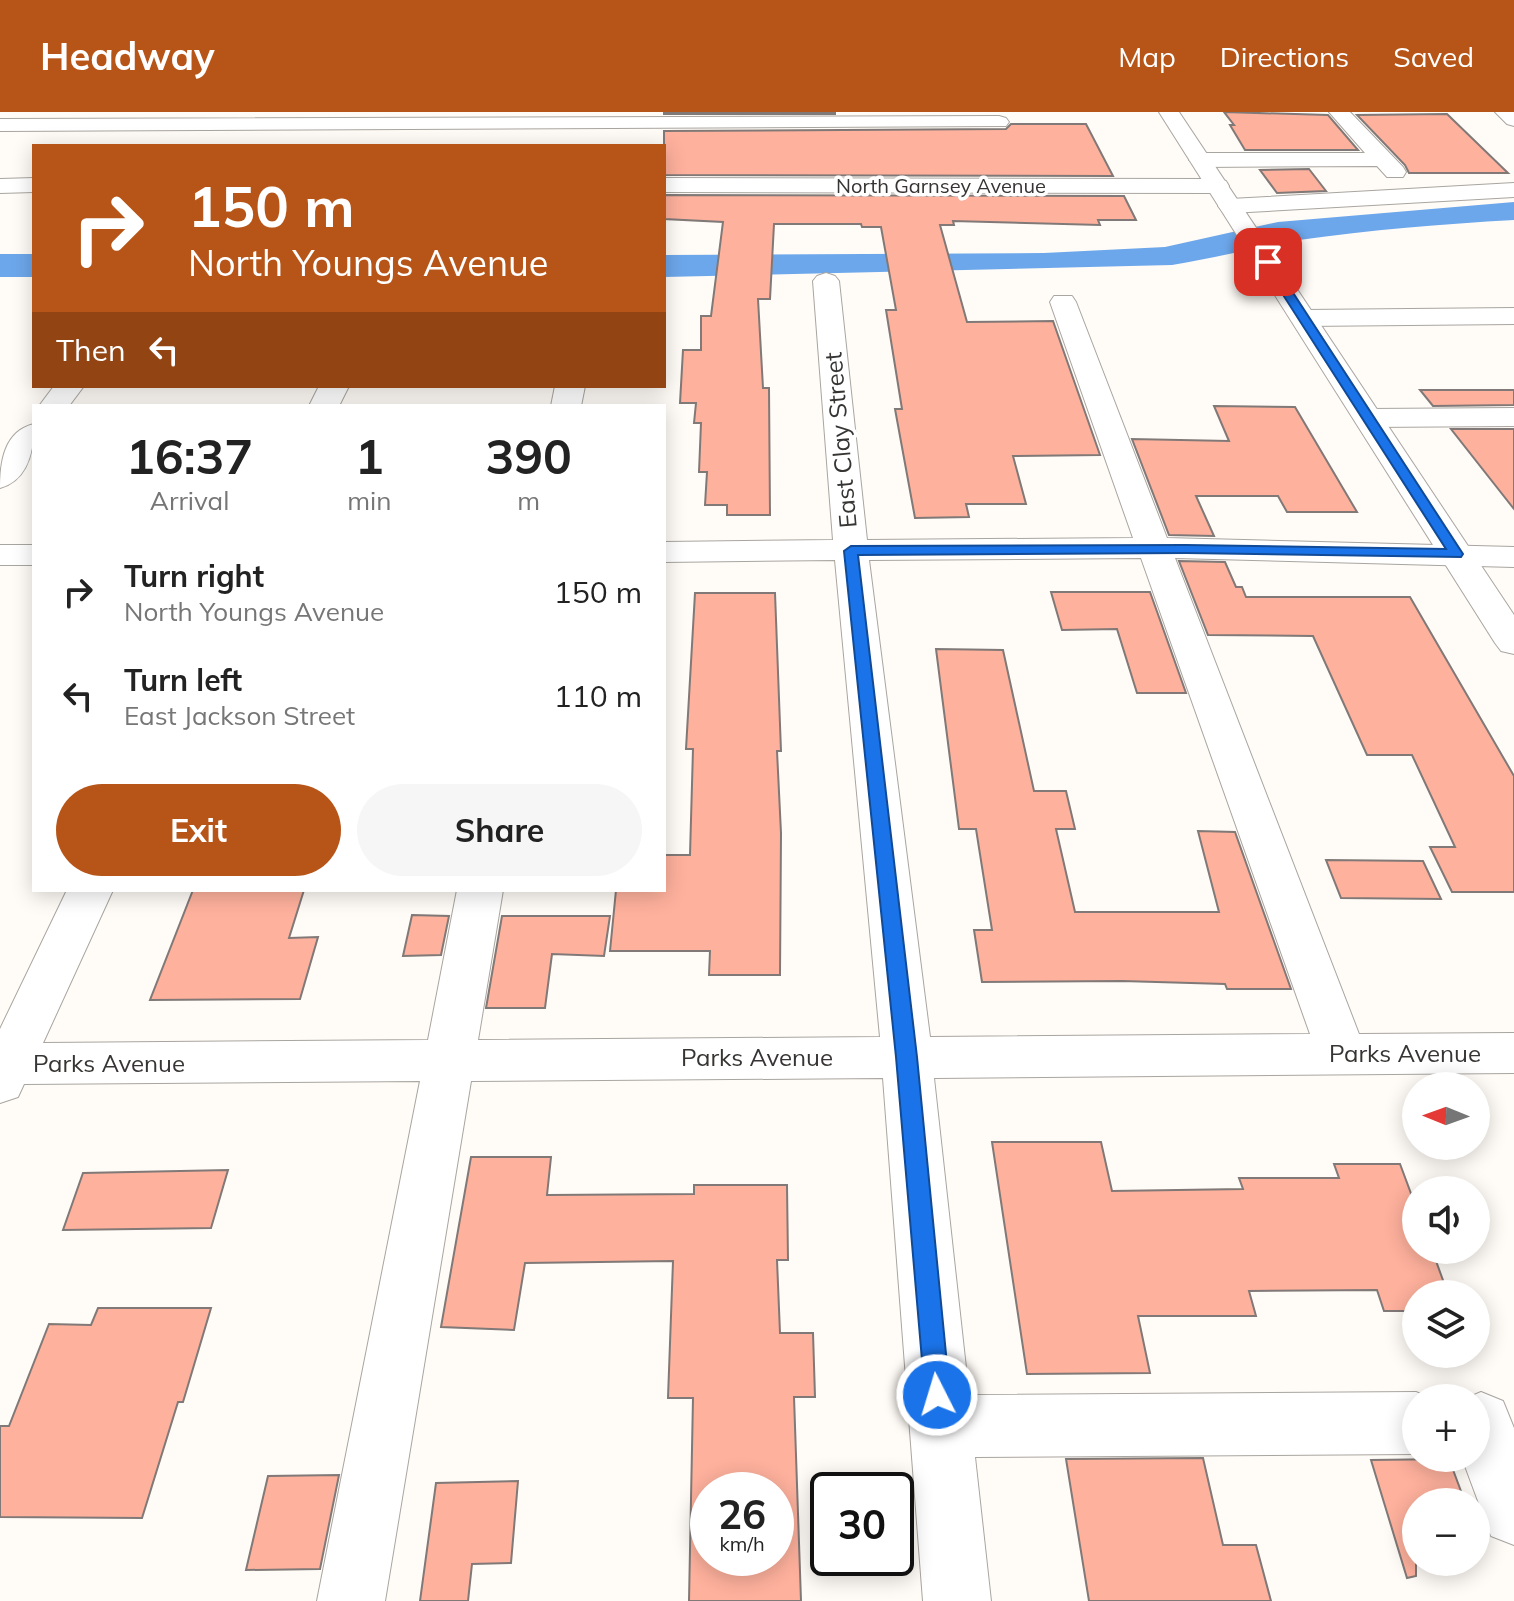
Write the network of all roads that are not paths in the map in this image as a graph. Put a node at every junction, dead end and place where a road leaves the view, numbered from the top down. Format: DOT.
graph roads {
  1 [pos="1169,112"];
  2 [pos="1339,112"];
  3 [pos="1505,112"];
  4 [pos="997,117"];
  5 [pos="463,118"];
  6 [pos="1514,120"];
  7 [pos="0,125"];
  8 [pos="451,144"];
  9 [pos="1383,159"];
  10 [pos="1200,160"];
  11 [pos="32,185"];
  12 [pos="666,185"];
  13 [pos="0,186"];
  14 [pos="1024,186"];
  15 [pos="1514,190"];
  16 [pos="1417,196"];
  17 [pos="1229,203"];
  18 [pos="826,281"];
  19 [pos="1063,302"];
  20 [pos="1514,316"];
  21 [pos="1305,318"];
  22 [pos="1514,417"];
  23 [pos="1369,418"];
  24 [pos="32,436"];
  25 [pos="0,478"];
  26 [pos="1156,549"];
  27 [pos="851,551"];
  28 [pos="666,552"];
  29 [pos="1456,554"];
  30 [pos="0,555"];
  31 [pos="32,555"];
  32 [pos="1514,557"];
  33 [pos="1514,643"];
  34 [pos="89,892"];
  35 [pos="480,892"];
  36 [pos="1514,1053"];
  37 [pos="1342,1054"];
  38 [pos="907,1057"];
  39 [pos="450,1061"];
  40 [pos="3,1070"];
  41 [pos="1402,1423"];
  42 [pos="1490,1423"];
  43 [pos="940,1426"];
  44 [pos="1514,1513"];
  45 [pos="351,1601"];
  46 [pos="957,1601"];
  1 -- 10 [label="street"];
  2 -- 9 [label="street"];
  3 -- 6 [label="street"];
  4 -- 5 [label="street"];
  4 -- 14 [label="street"];
  5 -- 7 [label="street"];
  5 -- 8 [label="street"];
  9 -- 10 [label="street"];
  9 -- 16 [label="street"];
  10 -- 17 [label="street"];
  11 -- 13 [label="street"];
  12 -- 14 [label="street, North Garnsey Avenue"];
  14 -- 17 [label="street, North Garnsey Avenue"];
  15 -- 16 [label="street, North Garnsey Avenue"];
  16 -- 17 [label="street, North Garnsey Avenue"];
  17 -- 21 [label="street"];
  18 -- 27 [label="street, East Clay Street"];
  19 -- 26 [label="street"];
  20 -- 21 [label="street"];
  21 -- 23 [label="street"];
  22 -- 23 [label="street"];
  23 -- 29 [label="street"];
  24 -- 25 [label="street"];
  26 -- 27 [label="street"];
  26 -- 29 [label="street"];
  26 -- 37 [label="street"];
  27 -- 28 [label="street"];
  27 -- 38 [label="street, East Clay Street"];
  29 -- 32 [label="street"];
  29 -- 33 [label="street"];
  30 -- 31 [label="street"];
  34 -- 40 [label="street"];
  35 -- 39 [label="street"];
  36 -- 37 [label="street, Parks Avenue"];
  37 -- 38 [label="street, Parks Avenue"];
  38 -- 39 [label="street, Parks Avenue"];
  38 -- 43 [label="street, East Clay Street"];
  39 -- 40 [label="street, Parks Avenue"];
  39 -- 45 [label="street"];
  41 -- 43 [label="street"];
  42 -- 44 [label="street"];
  43 -- 46 [label="street, East Clay Street"];
}
